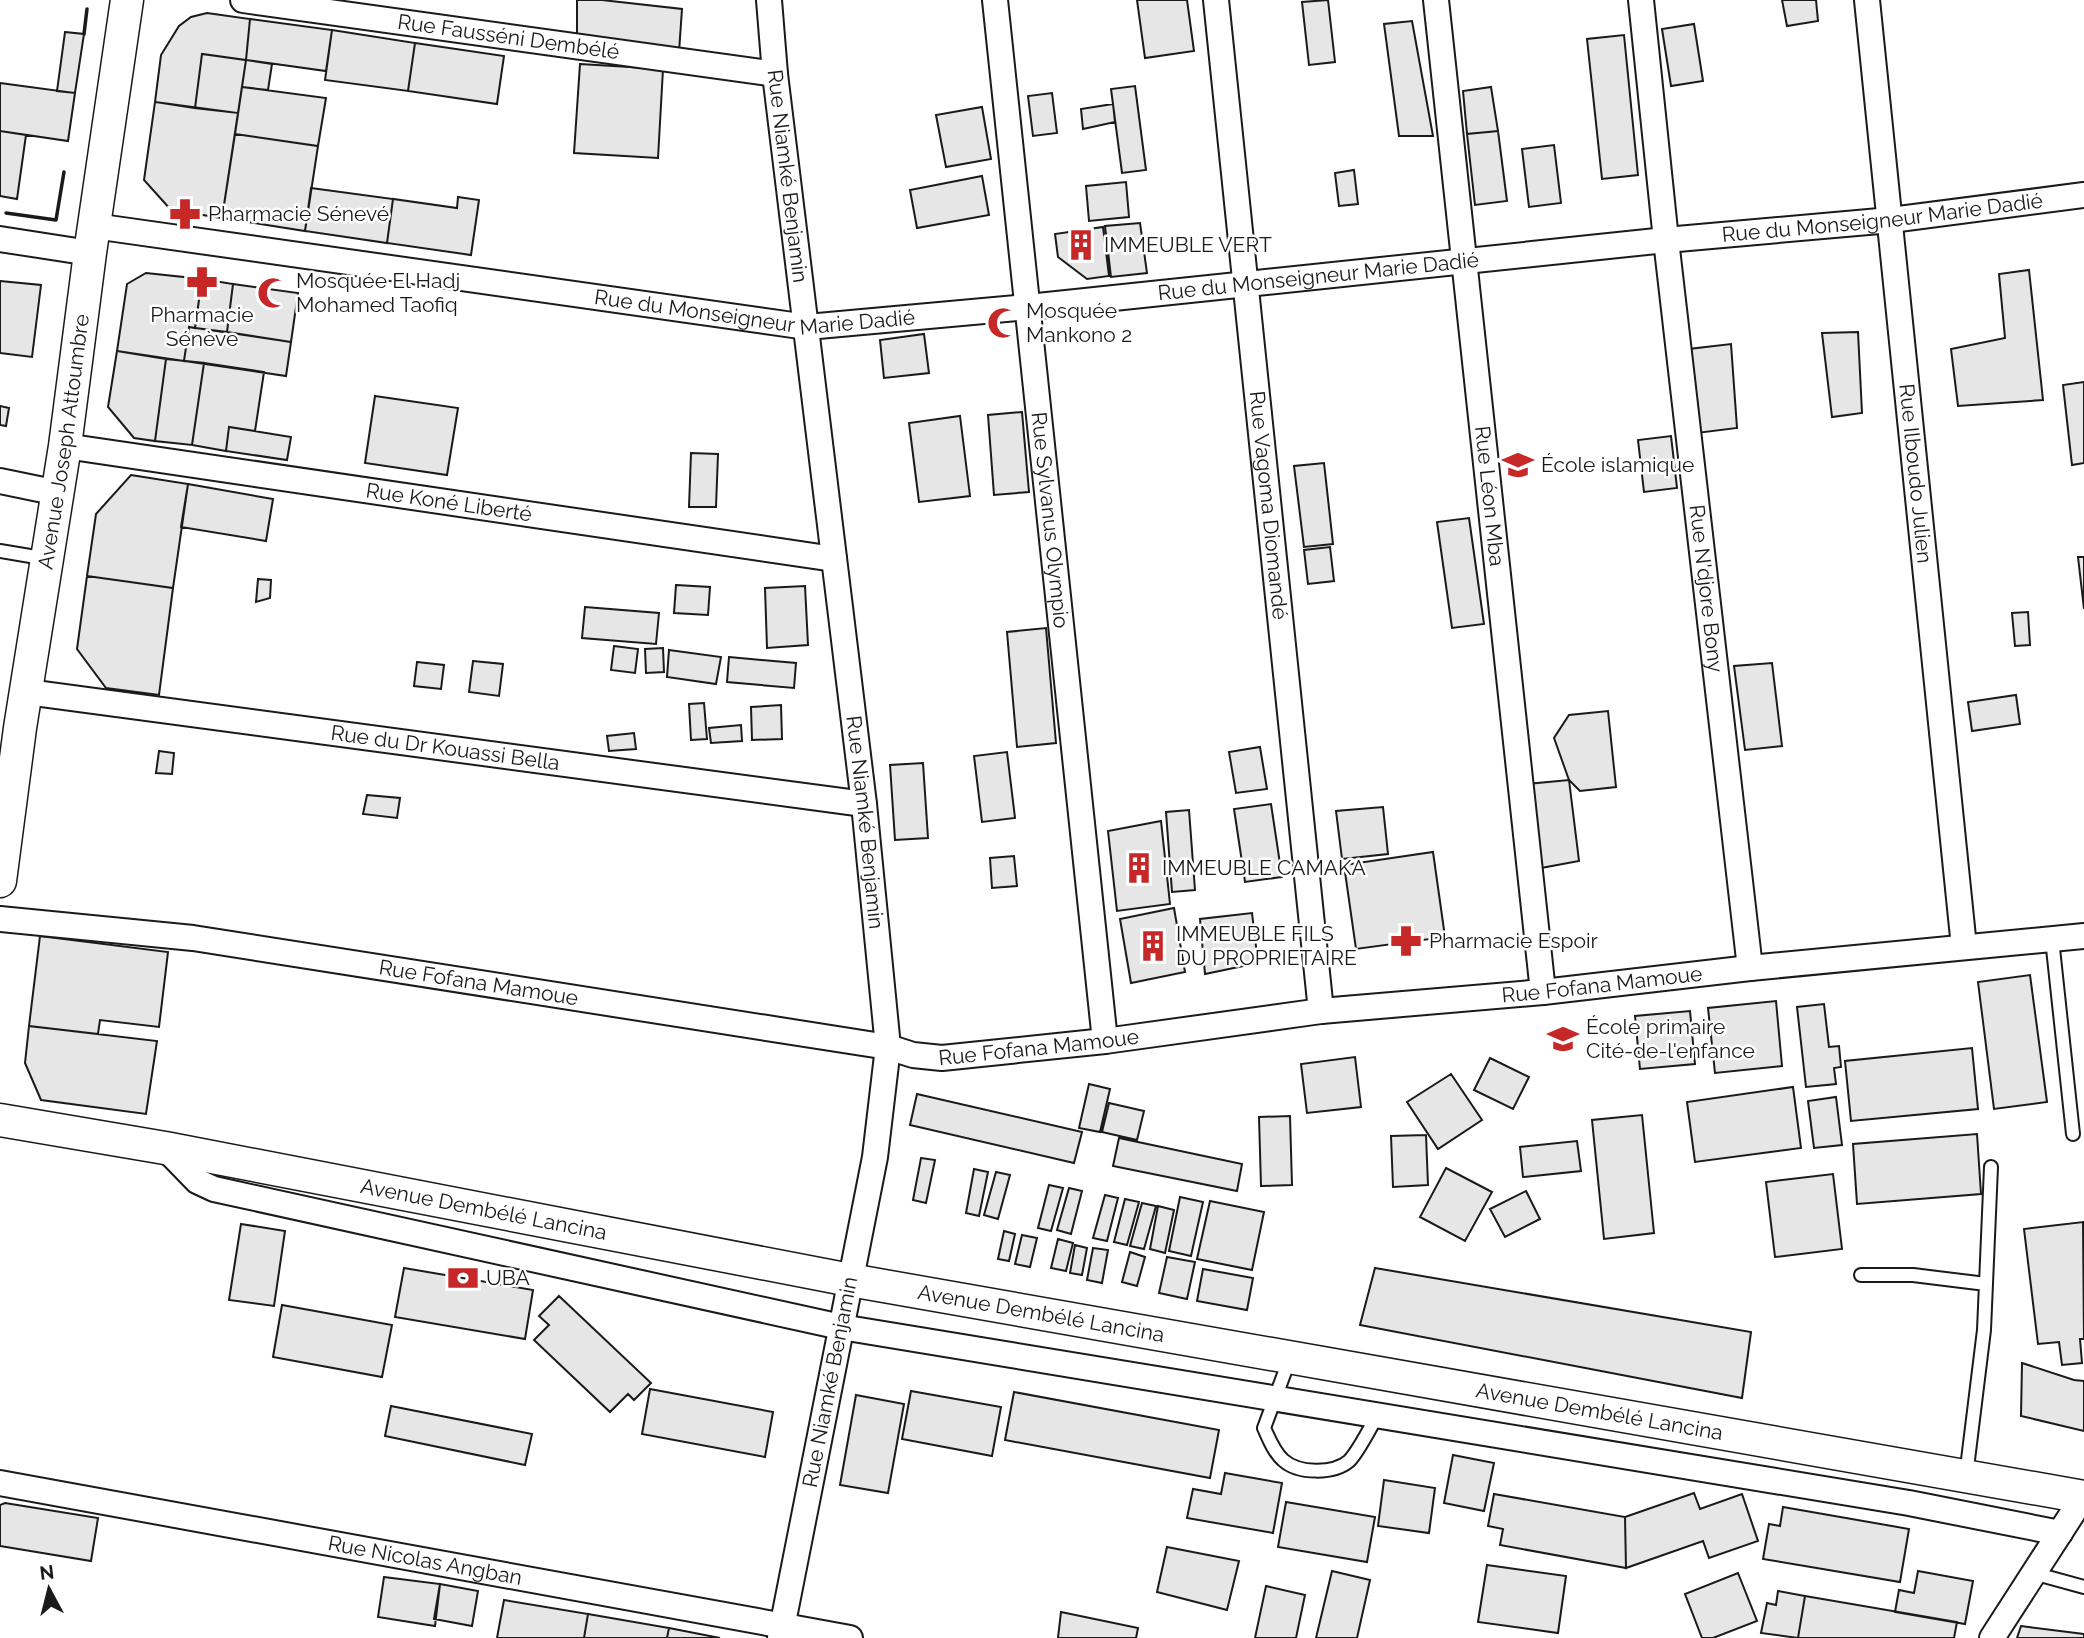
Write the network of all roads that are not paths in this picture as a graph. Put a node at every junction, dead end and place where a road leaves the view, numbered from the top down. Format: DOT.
graph roads {
  1 [pos="127,0"];
  2 [pos="243,0"];
  3 [pos="769,0"];
  4 [pos="995,0"];
  5 [pos="1216,0"];
  6 [pos="1436,0"];
  7 [pos="1641,0"];
  8 [pos="1867,0"];
  9 [pos="775,74"];
  10 [pos="2084,195"];
  11 [pos="1891,220"];
  12 [pos="0,239"];
  13 [pos="92,240"];
  14 [pos="1666,240"];
  15 [pos="1465,261"];
  16 [pos="1246,283"];
  17 [pos="1028,307"];
  18 [pos="807,327"];
  19 [pos="65,446"];
  20 [pos="0,481"];
  21 [pos="58,493"];
  22 [pos="0,551"];
  23 [pos="48,559"];
  24 [pos="834,559"];
  25 [pos="27,692"];
  26 [pos="864,804"];
  27 [pos="0,881"];
  28 [pos="0,919"];
  29 [pos="2084,936"];
  30 [pos="2052,939"];
  31 [pos="1964,947"];
  32 [pos="1750,968"];
  33 [pos="1543,992"];
  34 [pos="1321,1011"];
  35 [pos="1105,1041"];
  36 [pos="888,1047"];
  37 [pos="0,1119"];
  38 [pos="2073,1133"];
  39 [pos="165,1148"];
  40 [pos="1991,1167"];
  41 [pos="1861,1275"];
  42 [pos="850,1280"];
  43 [pos="1986,1284"];
  44 [pos="841,1327"];
  45 [pos="1290,1357"];
  46 [pos="1275,1398"];
  47 [pos="1378,1415"];
  48 [pos="1966,1476"];
  49 [pos="0,1483"];
  50 [pos="2084,1497"];
  51 [pos="2060,1533"];
  52 [pos="2033,1573"];
  53 [pos="2084,1587"];
  54 [pos="781,1632"];
  55 [pos="850,1638"];
  56 [pos="1992,1638"];
  1 -- 13 [label="street, Avenue Joseph Attoumbre"];
  2 -- 9 [label="street, Rue Fausséni Dembélé"];
  3 -- 9 [label="street, Rue Niamké Benjamin"];
  4 -- 17 [label="street, Rue Sylvanus Olympio"];
  5 -- 16 [label="street, Rue Vagoma Diomandé"];
  6 -- 15 [label="street, Rue Léon Mba"];
  7 -- 14 [label="street, Rue N'djore Bony"];
  8 -- 11 [label="street, Rue Ilboudo Julien"];
  9 -- 18 [label="street, Rue Niamké Benjamin"];
  10 -- 11 [label="street, Rue du Monseigneur Marie Dadié"];
  11 -- 14 [label="street, Rue du Monseigneur Marie Dadié"];
  11 -- 31 [label="street, Rue Ilboudo Julien"];
  12 -- 13 [label="street, Rue du Monseigneur Marie Dadié"];
  13 -- 18 [label="street, Rue du Monseigneur Marie Dadié"];
  13 -- 19 [label="street, Avenue Joseph Attoumbre"];
  14 -- 15 [label="street, Rue du Monseigneur Marie Dadié"];
  14 -- 32 [label="street, Rue N'djore Bony"];
  15 -- 16 [label="street, Rue du Monseigneur Marie Dadié"];
  15 -- 33 [label="street, Rue Léon Mba"];
  16 -- 17 [label="street, Rue du Monseigneur Marie Dadié"];
  16 -- 34 [label="street, Rue Vagoma Diomandé"];
  17 -- 18 [label="street, Rue du Monseigneur Marie Dadié"];
  17 -- 35 [label="street, Rue Sylvanus Olympio"];
  18 -- 24 [label="street, Rue Niamké Benjamin"];
  19 -- 21 [label="street, Avenue Joseph Attoumbre"];
  19 -- 24 [label="street, Rue Koné Liberté"];
  20 -- 21 [label="street"];
  21 -- 23 [label="street, Avenue Joseph Attoumbre"];
  22 -- 23 [label="lane"];
  23 -- 25 [label="street, Avenue Joseph Attoumbre"];
  24 -- 26 [label="street, Rue Niamké Benjamin"];
  25 -- 26 [label="street, Rue du Dr Kouassi Bella"];
  25 -- 27 [label="street, Avenue Joseph Attoumbre"];
  26 -- 36 [label="street, Rue Niamké Benjamin"];
  28 -- 36 [label="street, Rue Fofana Mamoue"];
  29 -- 30 [label="street, Rue Fofana Mamoue"];
  30 -- 31 [label="street, Rue Fofana Mamoue"];
  30 -- 38 [label="lane"];
  31 -- 32 [label="street, Rue Fofana Mamoue"];
  32 -- 33 [label="street, Rue Fofana Mamoue"];
  33 -- 34 [label="street, Rue Fofana Mamoue"];
  34 -- 35 [label="street, Rue Fofana Mamoue"];
  35 -- 36 [label="street, Rue Fofana Mamoue"];
  36 -- 42 [label="street, Rue Niamké Benjamin"];
  37 -- 39 [label="street, Avenue Dembélé Lancina"];
  39 -- 42 [label="street, Avenue Dembélé Lancina"];
  39 -- 44 [label="street"];
  40 -- 43 [label="lane"];
  41 -- 43 [label="lane"];
  42 -- 44 [label="street, Rue Niamké Benjamin"];
  42 -- 45 [label="street, Avenue Dembélé Lancina"];
  43 -- 48 [label="lane"];
  44 -- 46 [label="street"];
  44 -- 54 [label="street, Rue Niamké Benjamin"];
  45 -- 46 [label="lane"];
  45 -- 48 [label="street, Avenue Dembélé Lancina"];
  46 -- 47 [label="street"];
  46 -- 47 [label="lane"];
  47 -- 51 [label="street"];
  48 -- 50 [label="street, Avenue Dembélé Lancina"];
  49 -- 54 [label="street, Rue Nicolas Angban"];
  50 -- 51 [label="street"];
  51 -- 52 [label="street"];
  52 -- 53 [label="lane"];
  52 -- 56 [label="street"];
  54 -- 55 [label="street, Rue Nicolas Angban"];
}
